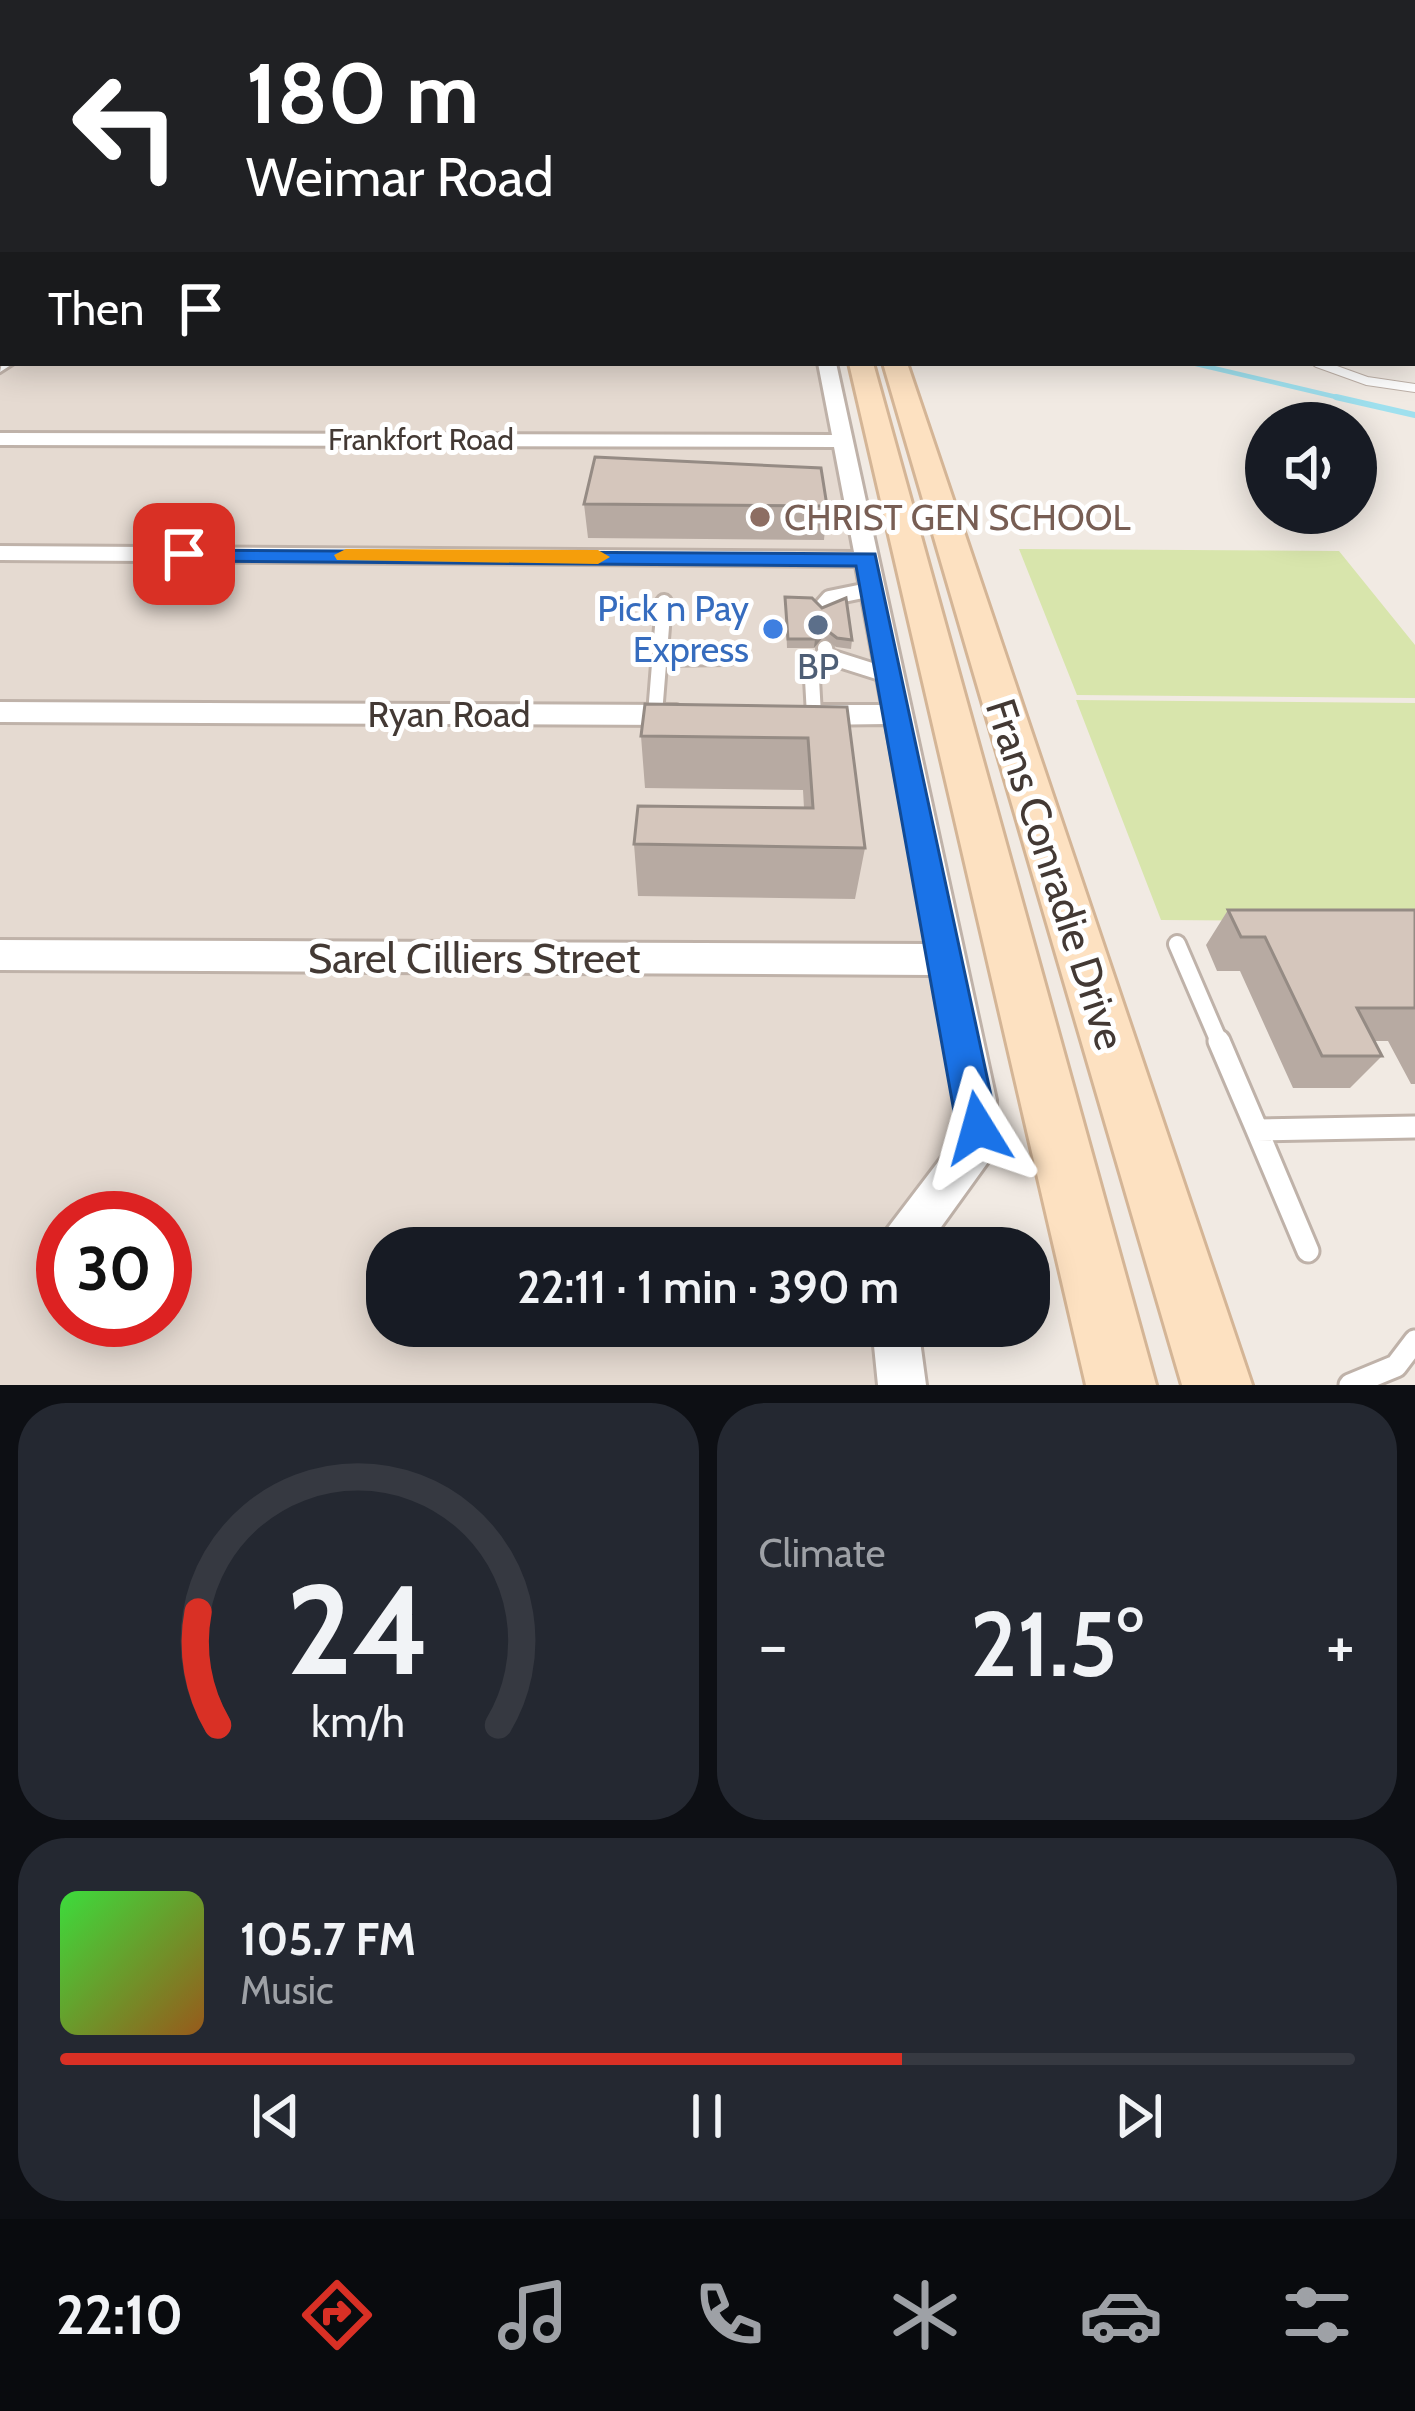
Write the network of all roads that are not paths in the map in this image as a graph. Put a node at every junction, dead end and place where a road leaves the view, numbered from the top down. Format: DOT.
graph roads {
  1 [pos="828,366"];
  2 [pos="862,366"];
  3 [pos="896,366"];
  4 [pos="1325,366"];
  5 [pos="1415,388"];
  6 [pos="0,440"];
  7 [pos="842,441"];
  8 [pos="0,553"];
  9 [pos="869,574"];
  10 [pos="664,602"];
  11 [pos="822,607"];
  12 [pos="729,657"];
  13 [pos="659,658"];
  14 [pos="890,676"];
  15 [pos="0,712"];
  16 [pos="897,714"];
  17 [pos="655,715"];
  18 [pos="700,715"];
  19 [pos="802,715"];
  20 [pos="1177,944"];
  21 [pos="0,956"];
  22 [pos="948,960"];
  23 [pos="1415,1127"];
  24 [pos="1257,1130"];
  25 [pos="915,1227"];
  26 [pos="1307,1251"];
  27 [pos="1415,1341"];
  28 [pos="897,1347"];
  29 [pos="902,1385"];
  30 [pos="1121,1385"];
  31 [pos="1217,1385"];
  32 [pos="1350,1385"];
  1 -- 7 [label="street"];
  2 -- 30 [label="main road, Frans Conradie Drive"];
  3 -- 31 [label="main road, Frans Conradie Drive"];
  4 -- 5 [label="lane"];
  6 -- 7 [label="street, Frankfort Road"];
  7 -- 9 [label="street"];
  8 -- 9 [label="street"];
  9 -- 11 [label="lane"];
  9 -- 14 [label="street"];
  10 -- 13 [label="lane"];
  12 -- 13 [label="lane"];
  13 -- 17 [label="lane"];
  14 -- 16 [label="street"];
  14 -- 19 [label="lane"];
  15 -- 17 [label="street, Ryan Road"];
  16 -- 19 [label="street"];
  16 -- 22 [label="street"];
  17 -- 18 [label="street, Ryan Road"];
  20 -- 24 [label="lane"];
  21 -- 22 [label="street, Sarel Cilliers Street"];
  22 -- 25 [label="street"];
  23 -- 24 [label="lane"];
  24 -- 26 [label="lane"];
  27 -- 32 [label="lane"];
  28 -- 29 [label="street"];
}
